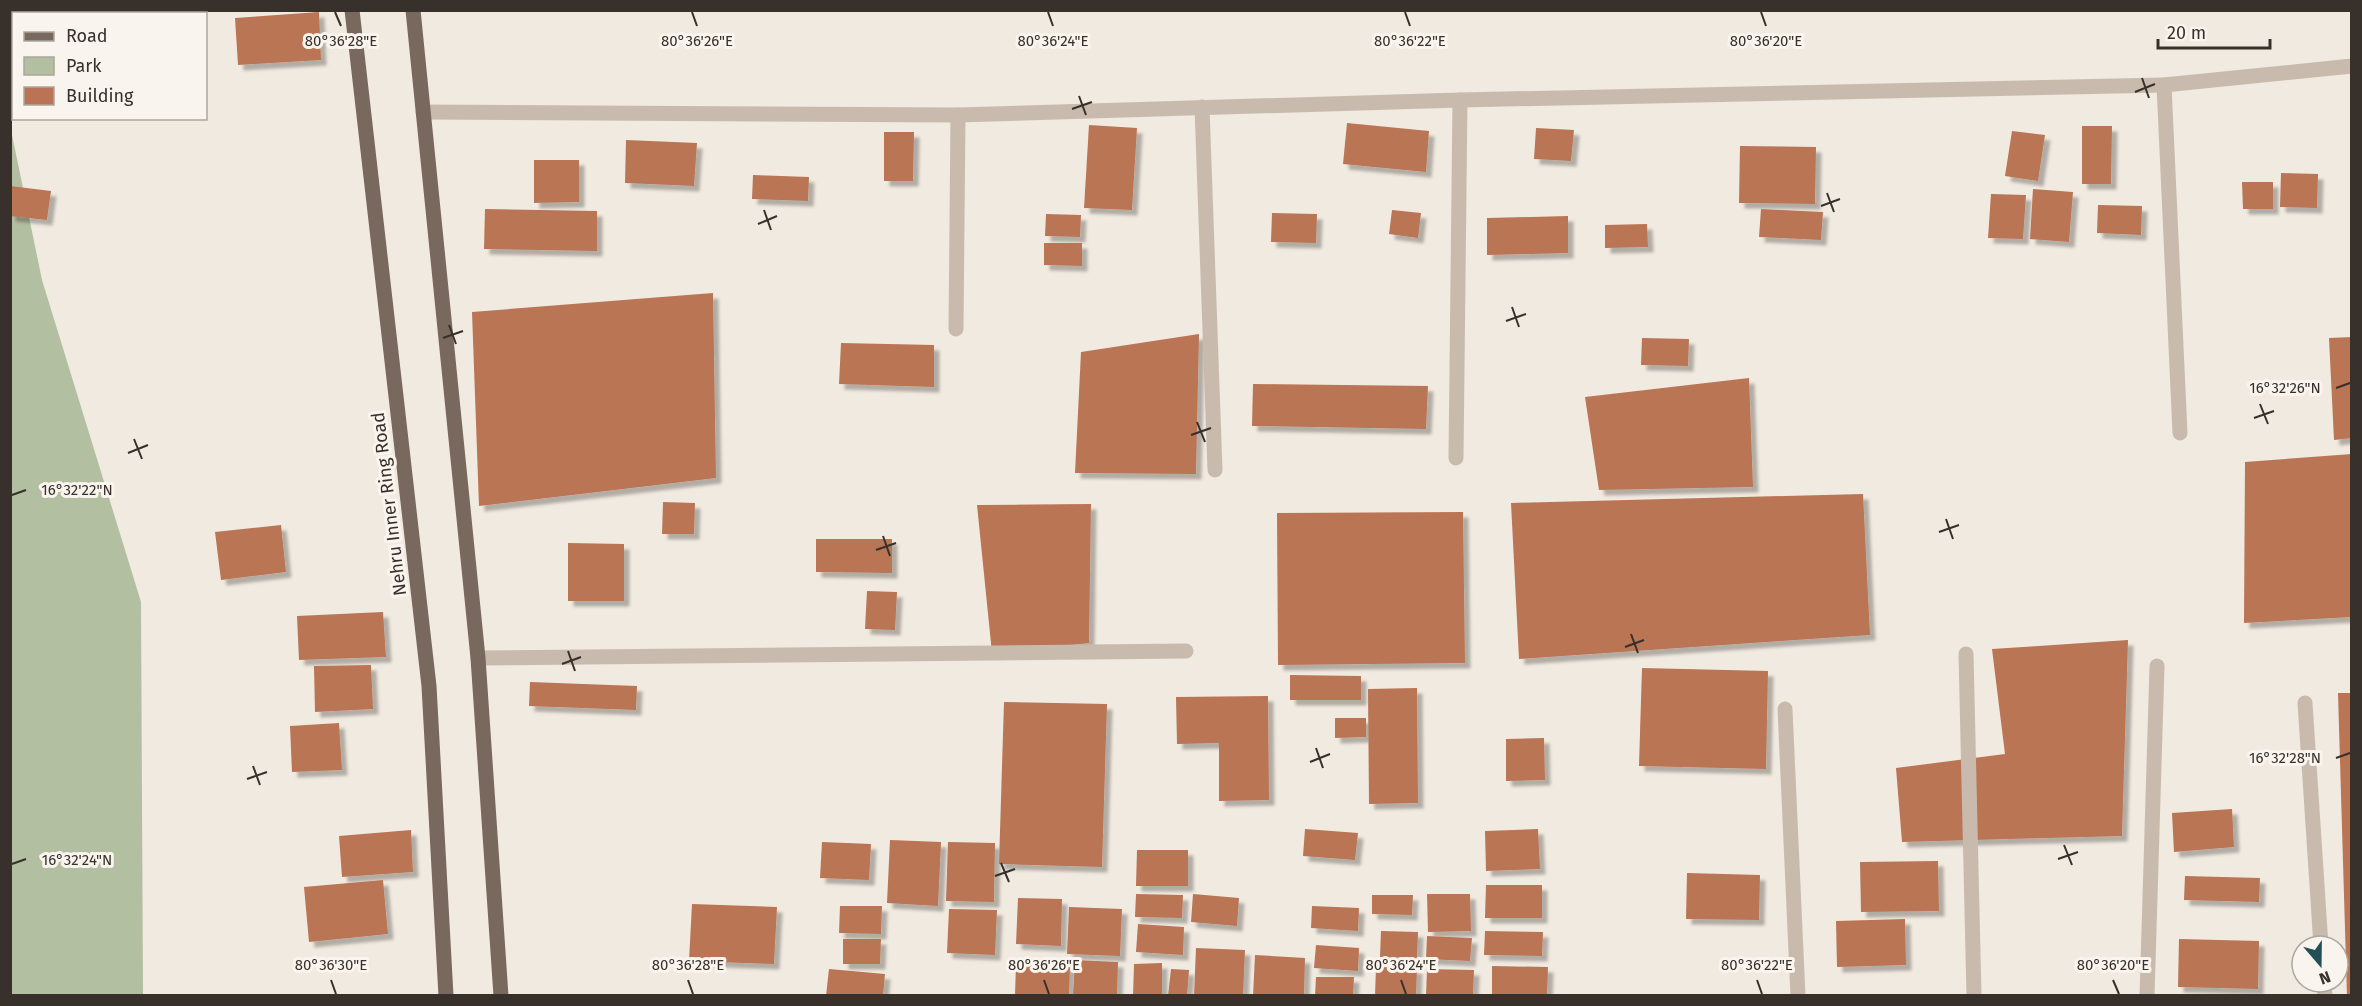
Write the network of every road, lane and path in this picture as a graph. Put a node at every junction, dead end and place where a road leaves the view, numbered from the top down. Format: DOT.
graph roads {
  1 [pos="352,10"];
  2 [pos="413,10"];
  3 [pos="2352,66"];
  4 [pos="2164,85"];
  5 [pos="1460,100"];
  6 [pos="1202,107"];
  7 [pos="423,112"];
  8 [pos="958,114"];
  9 [pos="956,329"];
  10 [pos="2180,432"];
  11 [pos="1456,458"];
  12 [pos="1215,470"];
  13 [pos="1186,651"];
  14 [pos="1966,654"];
  15 [pos="478,658"];
  16 [pos="2157,666"];
  17 [pos="2305,703"];
  18 [pos="1785,709"];
  19 [pos="2320,934"];
  20 [pos="446,996"];
  21 [pos="501,996"];
  22 [pos="1798,996"];
  23 [pos="1974,996"];
  24 [pos="2147,996"];
  1 -- 20 [label="main road, Nehru Inner Ring Road"];
  2 -- 7 [label="main road"];
  3 -- 4 [label="street"];
  4 -- 5 [label="street"];
  4 -- 10 [label="street"];
  5 -- 6 [label="street"];
  5 -- 11 [label="street"];
  6 -- 8 [label="street"];
  6 -- 12 [label="street"];
  7 -- 8 [label="street"];
  7 -- 15 [label="main road"];
  8 -- 9 [label="street"];
  13 -- 15 [label="street"];
  14 -- 23 [label="street"];
  15 -- 21 [label="main road"];
  16 -- 24 [label="street"];
  17 -- 19 [label="street"];
  18 -- 22 [label="street"];
}
